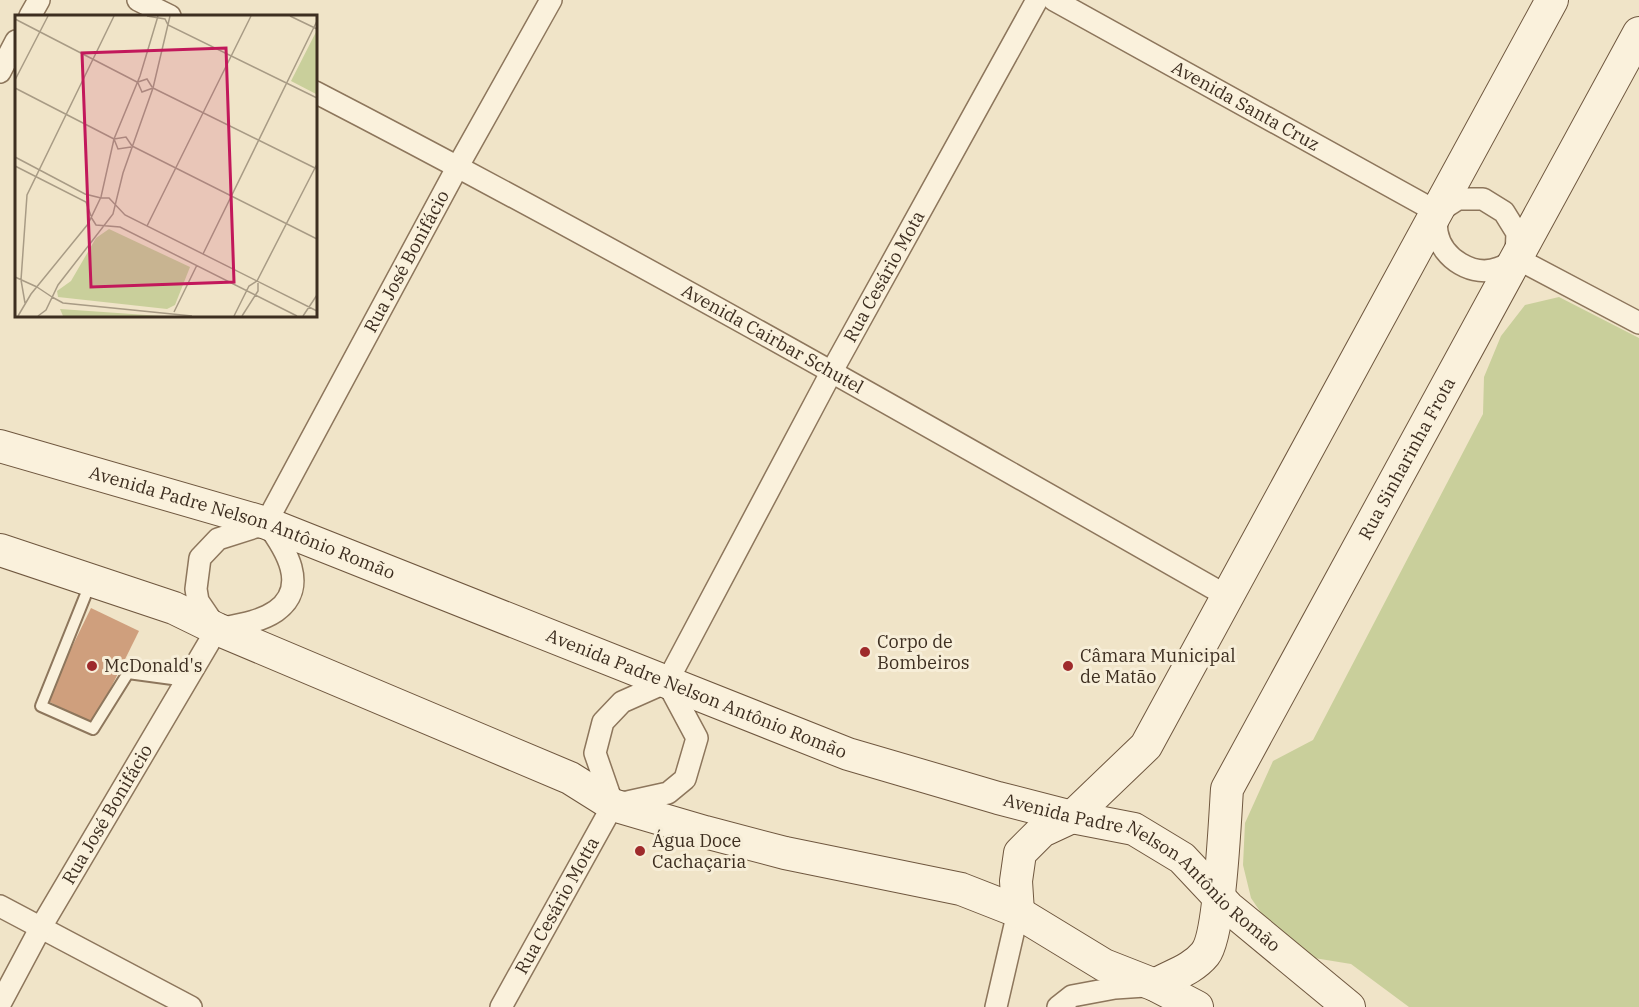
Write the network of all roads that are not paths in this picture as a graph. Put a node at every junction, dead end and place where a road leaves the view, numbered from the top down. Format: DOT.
graph roads {
  1 [pos="39,0"];
  2 [pos="138,0"];
  3 [pos="551,0"];
  4 [pos="1037,0"];
  5 [pos="1054,0"];
  6 [pos="1552,0"];
  7 [pos="31,15"];
  8 [pos="168,15"];
  9 [pos="1639,33"];
  10 [pos="15,44"];
  11 [pos="0,72"];
  12 [pos="316,93"];
  13 [pos="458,166"];
  14 [pos="1437,212"];
  15 [pos="1516,258"];
  16 [pos="1639,323"];
  17 [pos="832,371"];
  18 [pos="0,446"];
  19 [pos="266,524"];
  20 [pos="0,550"];
  21 [pos="91,580"];
  22 [pos="1227,597"];
  23 [pos="217,629"];
  24 [pos="187,681"];
  25 [pos="667,682"];
  26 [pos="613,806"];
  27 [pos="1072,817"];
  28 [pos="1218,897"];
  29 [pos="0,906"];
  30 [pos="1018,912"];
  31 [pos="41,927"];
  32 [pos="1155,985"];
  33 [pos="0,1004"];
  34 [pos="191,1007"];
  35 [pos="501,1007"];
  36 [pos="996,1007"];
  37 [pos="1058,1007"];
  38 [pos="1197,1007"];
  39 [pos="1349,1007"];
  1 -- 7 [label="street"];
  2 -- 8 [label="street"];
  3 -- 13 [label="street, Rua José Bonifácio"];
  4 -- 17 [label="street, Rua Cesário Mota"];
  5 -- 14 [label="street, Avenida Santa Cruz"];
  6 -- 14 [label="main road"];
  9 -- 15 [label="main road, Rua Sinharinha Frota"];
  10 -- 11 [label="street"];
  12 -- 13 [label="street, Avenida Cairbar Schutel"];
  13 -- 17 [label="street, Avenida Cairbar Schutel"];
  13 -- 19 [label="street, Rua José Bonifácio"];
  14 -- 15 [label="street"];
  14 -- 15 [label="street"];
  14 -- 22 [label="main road"];
  15 -- 16 [label="street"];
  15 -- 28 [label="main road, Rua Sinharinha Frota"];
  17 -- 22 [label="street, Avenida Cairbar Schutel"];
  17 -- 25 [label="street, Rua Cesário Mota"];
  18 -- 19 [label="main road, Avenida Padre Nelson Antônio Romão"];
  19 -- 23 [label="street"];
  19 -- 23 [label="street"];
  19 -- 25 [label="main road, Avenida Padre Nelson Antônio Romão"];
  20 -- 21 [label="main road"];
  21 -- 23 [label="main road"];
  21 -- 24 [label="lane"];
  22 -- 27 [label="main road"];
  23 -- 24 [label="street, Rua José Bonifácio"];
  23 -- 26 [label="main road"];
  24 -- 31 [label="street, Rua José Bonifácio"];
  25 -- 26 [label="street"];
  25 -- 26 [label="street"];
  25 -- 27 [label="main road, Avenida Padre Nelson Antônio Romão"];
  26 -- 30 [label="main road"];
  26 -- 35 [label="street, Rua Cesário Motta"];
  27 -- 28 [label="main road, Avenida Padre Nelson Antônio Romão"];
  27 -- 30 [label="main road"];
  28 -- 32 [label="main road"];
  28 -- 39 [label="main road, Avenida Padre Nelson Antônio Romão"];
  29 -- 31 [label="street"];
  30 -- 32 [label="main road"];
  30 -- 36 [label="street"];
  31 -- 33 [label="street, Rua José Bonifácio"];
  31 -- 34 [label="street"];
  32 -- 37 [label="street"];
  32 -- 38 [label="main road"];
}
